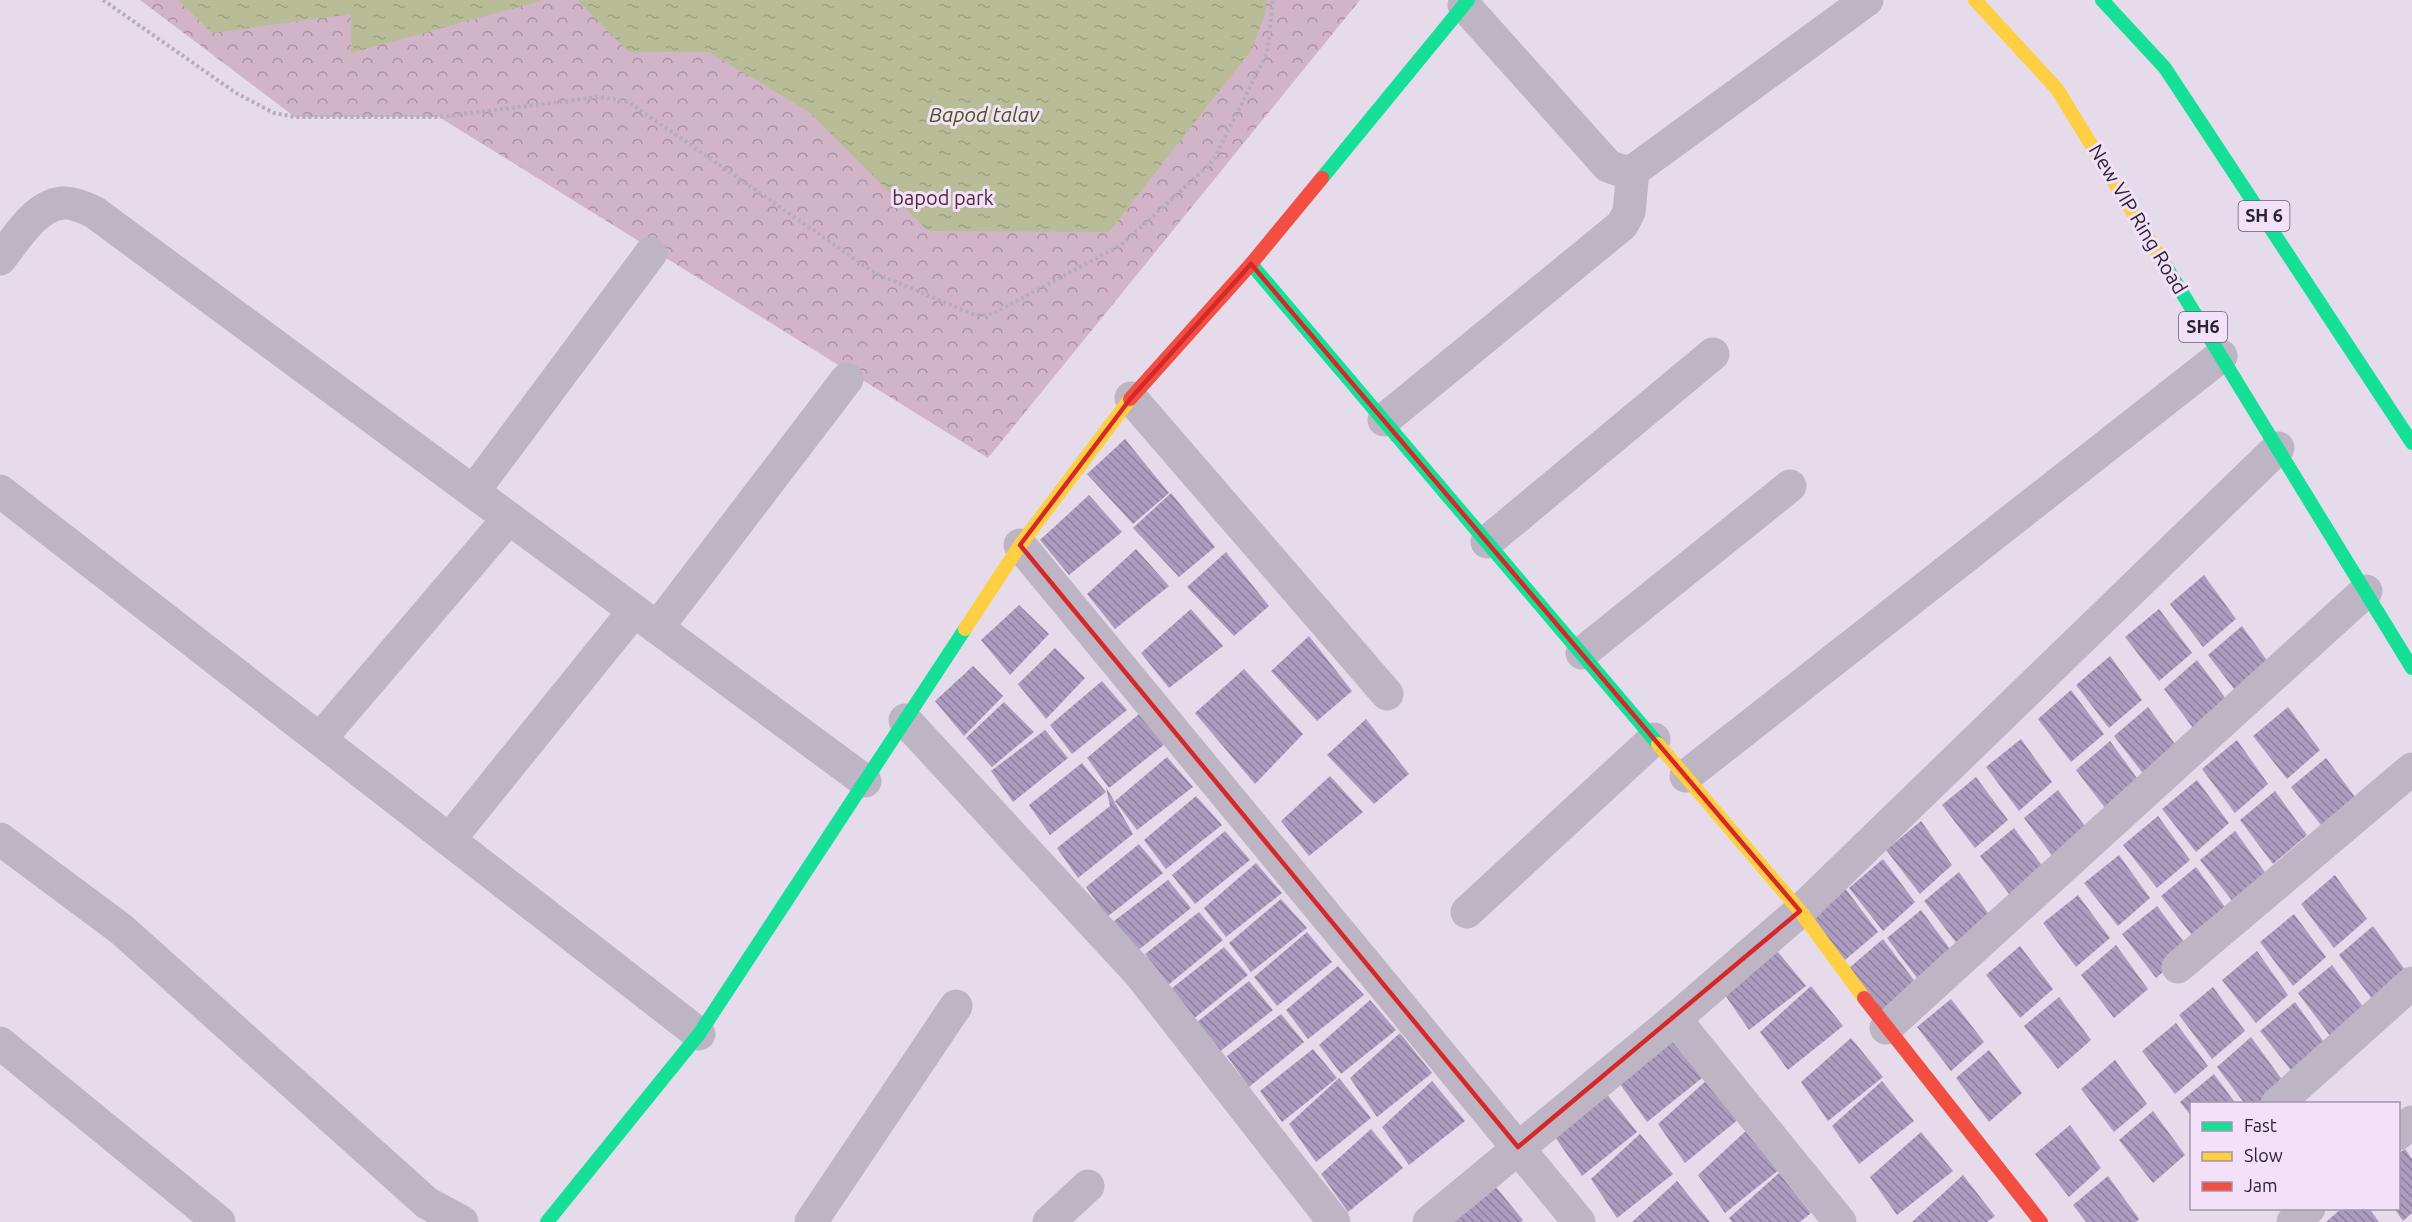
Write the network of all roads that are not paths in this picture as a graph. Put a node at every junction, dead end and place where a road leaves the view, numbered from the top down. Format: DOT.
graph roads {
  1 [pos="1867,0"];
  2 [pos="1975,0"];
  3 [pos="2102,0"];
  4 [pos="1466,2"];
  5 [pos="1633,171"];
  6 [pos="651,253"];
  7 [pos="0,259"];
  8 [pos="1251,264"];
  9 [pos="1713,354"];
  10 [pos="2222,356"];
  11 [pos="847,379"];
  12 [pos="1131,398"];
  13 [pos="1384,420"];
  14 [pos="2412,443"];
  15 [pos="2278,448"];
  16 [pos="1790,486"];
  17 [pos="0,491"];
  18 [pos="473,492"];
  19 [pos="508,518"];
  20 [pos="1487,542"];
  21 [pos="1020,545"];
  22 [pos="2366,591"];
  23 [pos="646,619"];
  24 [pos="1582,653"];
  25 [pos="2412,668"];
  26 [pos="1387,694"];
  27 [pos="905,720"];
  28 [pos="320,739"];
  29 [pos="1654,739"];
  30 [pos="2412,770"];
  31 [pos="1686,776"];
  32 [pos="865,781"];
  33 [pos="0,838"];
  34 [pos="449,840"];
  35 [pos="1800,911"];
  36 [pos="1467,912"];
  37 [pos="2178,968"];
  38 [pos="2412,983"];
  39 [pos="956,1006"];
  40 [pos="1675,1019"];
  41 [pos="1886,1028"];
  42 [pos="699,1034"];
  43 [pos="0,1043"];
  44 [pos="2279,1102"];
  45 [pos="2412,1122"];
  46 [pos="2400,1132"];
  47 [pos="1518,1147"];
  48 [pos="1088,1186"];
  49 [pos="2308,1210"];
  50 [pos="219,1222"];
  51 [pos="462,1222"];
  52 [pos="547,1222"];
  53 [pos="811,1222"];
  54 [pos="1049,1222"];
  55 [pos="1334,1222"];
  56 [pos="1429,1222"];
  57 [pos="1579,1222"];
  58 [pos="1840,1222"];
  59 [pos="2041,1222"];
  60 [pos="2293,1222"];
  1 -- 5 [label="street"];
  2 -- 10 [label="street, New VIP Ring Road / SH6"];
  3 -- 14 [label="street, SH 6"];
  4 -- 5 [label="street"];
  4 -- 8 [label="street"];
  5 -- 13 [label="street"];
  6 -- 18 [label="street"];
  7 -- 18 [label="street"];
  8 -- 12 [label="street"];
  8 -- 13 [label="street"];
  9 -- 20 [label="street"];
  10 -- 15 [label="street, New VIP Ring Road / SH6"];
  10 -- 31 [label="street"];
  11 -- 23 [label="street"];
  12 -- 21 [label="street"];
  12 -- 26 [label="street"];
  13 -- 20 [label="street"];
  15 -- 22 [label="street, New VIP Ring Road / SH6"];
  15 -- 35 [label="street"];
  16 -- 24 [label="street"];
  17 -- 28 [label="street"];
  18 -- 19 [label="street"];
  19 -- 23 [label="street"];
  19 -- 28 [label="street"];
  20 -- 24 [label="street"];
  21 -- 27 [label="street"];
  21 -- 47 [label="street"];
  22 -- 25 [label="street, New VIP Ring Road / SH6"];
  22 -- 41 [label="street"];
  23 -- 32 [label="street"];
  23 -- 34 [label="street"];
  24 -- 29 [label="street"];
  27 -- 32 [label="street"];
  27 -- 55 [label="street"];
  28 -- 34 [label="street"];
  29 -- 31 [label="street"];
  29 -- 36 [label="street"];
  30 -- 37 [label="street"];
  31 -- 35 [label="street"];
  32 -- 42 [label="street"];
  33 -- 51 [label="street"];
  34 -- 42 [label="street"];
  35 -- 40 [label="street"];
  35 -- 41 [label="street"];
  38 -- 44 [label="street"];
  39 -- 53 [label="street"];
  40 -- 47 [label="street"];
  40 -- 58 [label="street"];
  41 -- 59 [label="street"];
  42 -- 52 [label="street"];
  43 -- 50 [label="street"];
  45 -- 46 [label="street"];
  47 -- 56 [label="street"];
  47 -- 57 [label="street"];
  48 -- 54 [label="street"];
  49 -- 60 [label="street"];
}
